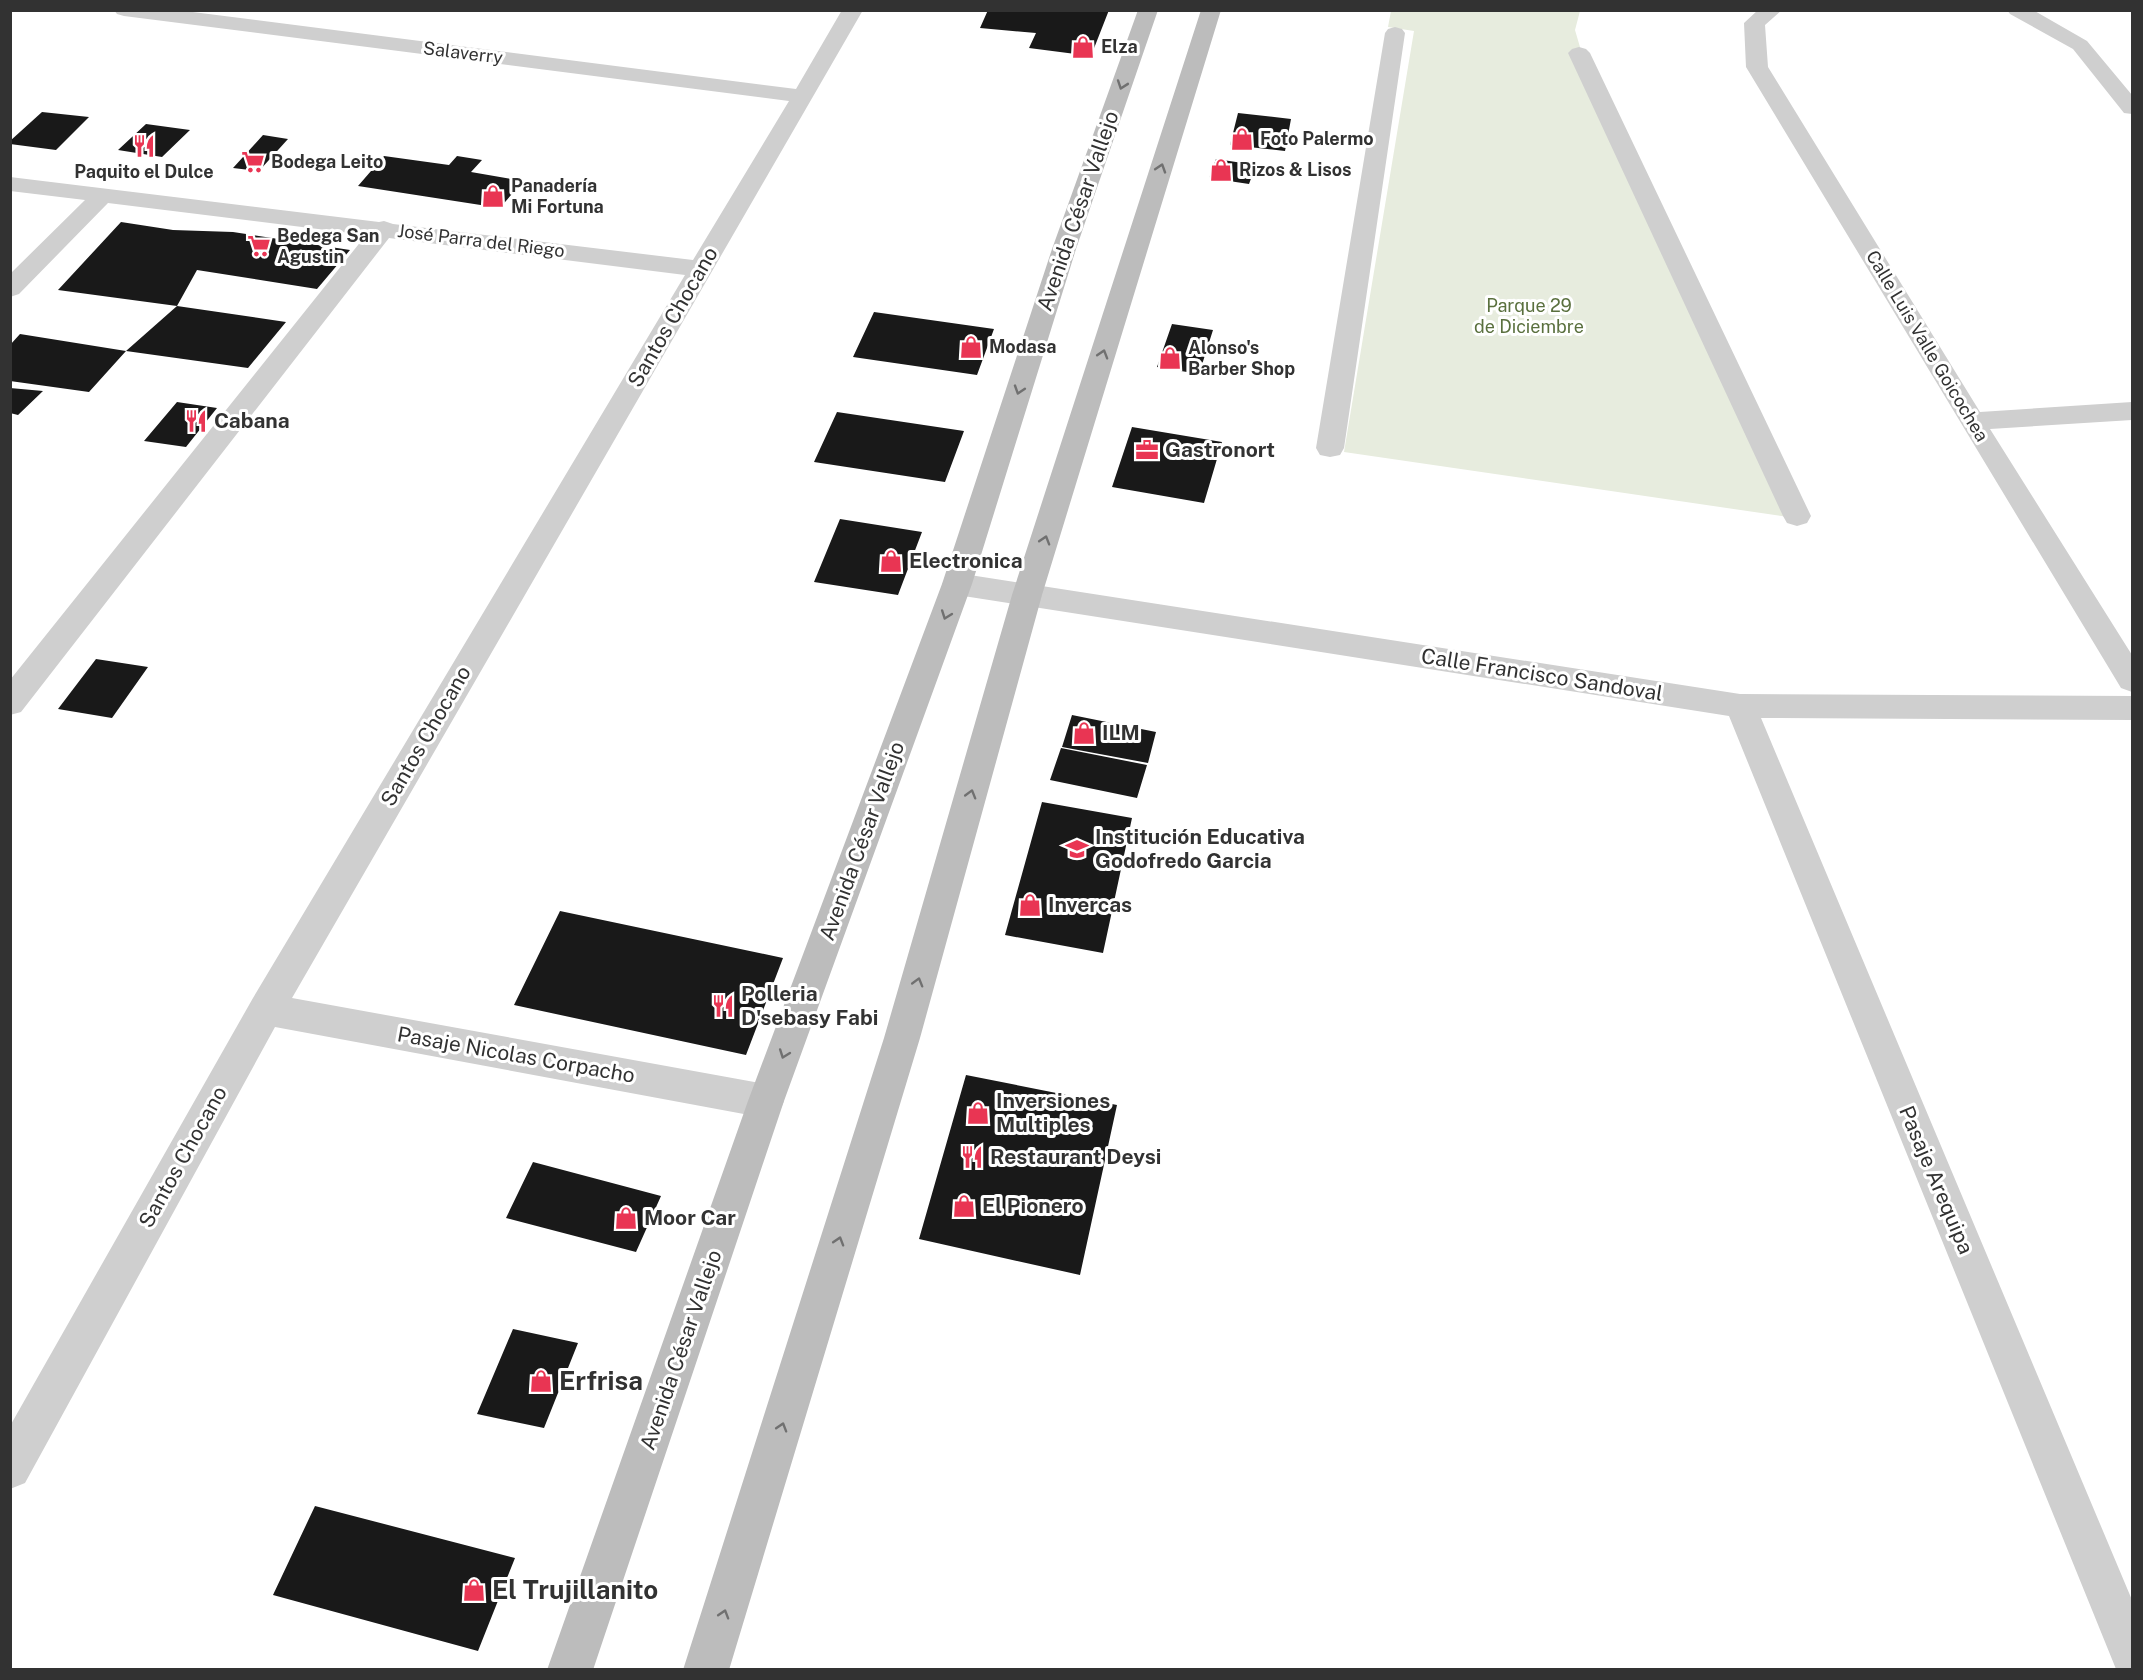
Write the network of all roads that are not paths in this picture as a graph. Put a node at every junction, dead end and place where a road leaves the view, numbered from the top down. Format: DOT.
graph roads {
  1 [pos="124,10"];
  2 [pos="853,10"];
  3 [pos="1148,10"];
  4 [pos="1211,10"];
  5 [pos="1772,10"];
  6 [pos="2017,10"];
  7 [pos="1395,33"];
  8 [pos="1579,53"];
  9 [pos="802,96"];
  10 [pos="2133,108"];
  11 [pos="10,184"];
  12 [pos="102,196"];
  13 [pos="384,228"];
  14 [pos="701,269"];
  15 [pos="10,289"];
  16 [pos="2133,411"];
  17 [pos="1974,422"];
  18 [pos="1330,448"];
  19 [pos="1797,516"];
  20 [pos="957,584"];
  21 [pos="1027,596"];
  22 [pos="2133,680"];
  23 [pos="10,703"];
  24 [pos="1740,706"];
  25 [pos="2133,708"];
  26 [pos="266,1009"];
  27 [pos="766,1101"];
  28 [pos="10,1468"];
  29 [pos="2133,1653"];
  30 [pos="570,1670"];
  31 [pos="706,1670"];
  1 -- 9 [label="street, Salaverry"];
  2 -- 9 [label="street, Santos Chocano"];
  3 -- 20 [label="main road, Avenida César Vallejo, one-way"];
  21 -- 4 [label="main road, one-way"];
  5 -- 17 [label="street, Calle Luis Valle Goicochea"];
  6 -- 10 [label="street"];
  7 -- 18 [label="street"];
  8 -- 19 [label="street"];
  9 -- 14 [label="street, Santos Chocano"];
  11 -- 12 [label="street, José Parra del Riego"];
  12 -- 13 [label="street, José Parra del Riego"];
  12 -- 15 [label="street"];
  13 -- 14 [label="street, José Parra del Riego"];
  13 -- 23 [label="street"];
  14 -- 26 [label="street, Santos Chocano"];
  16 -- 17 [label="street"];
  17 -- 22 [label="street, Calle Luis Valle Goicochea"];
  20 -- 21 [label="street, Calle Francisco Sandoval"];
  20 -- 27 [label="main road, Avenida César Vallejo, one-way"];
  21 -- 24 [label="street, Calle Francisco Sandoval"];
  31 -- 21 [label="main road, one-way"];
  24 -- 25 [label="street, Calle Francisco Sandoval"];
  24 -- 29 [label="street, Pasaje Arequipa"];
  26 -- 27 [label="street, Pasaje Nicolas Corpacho"];
  26 -- 28 [label="street, Santos Chocano"];
  27 -- 30 [label="main road, Avenida César Vallejo"];
}
